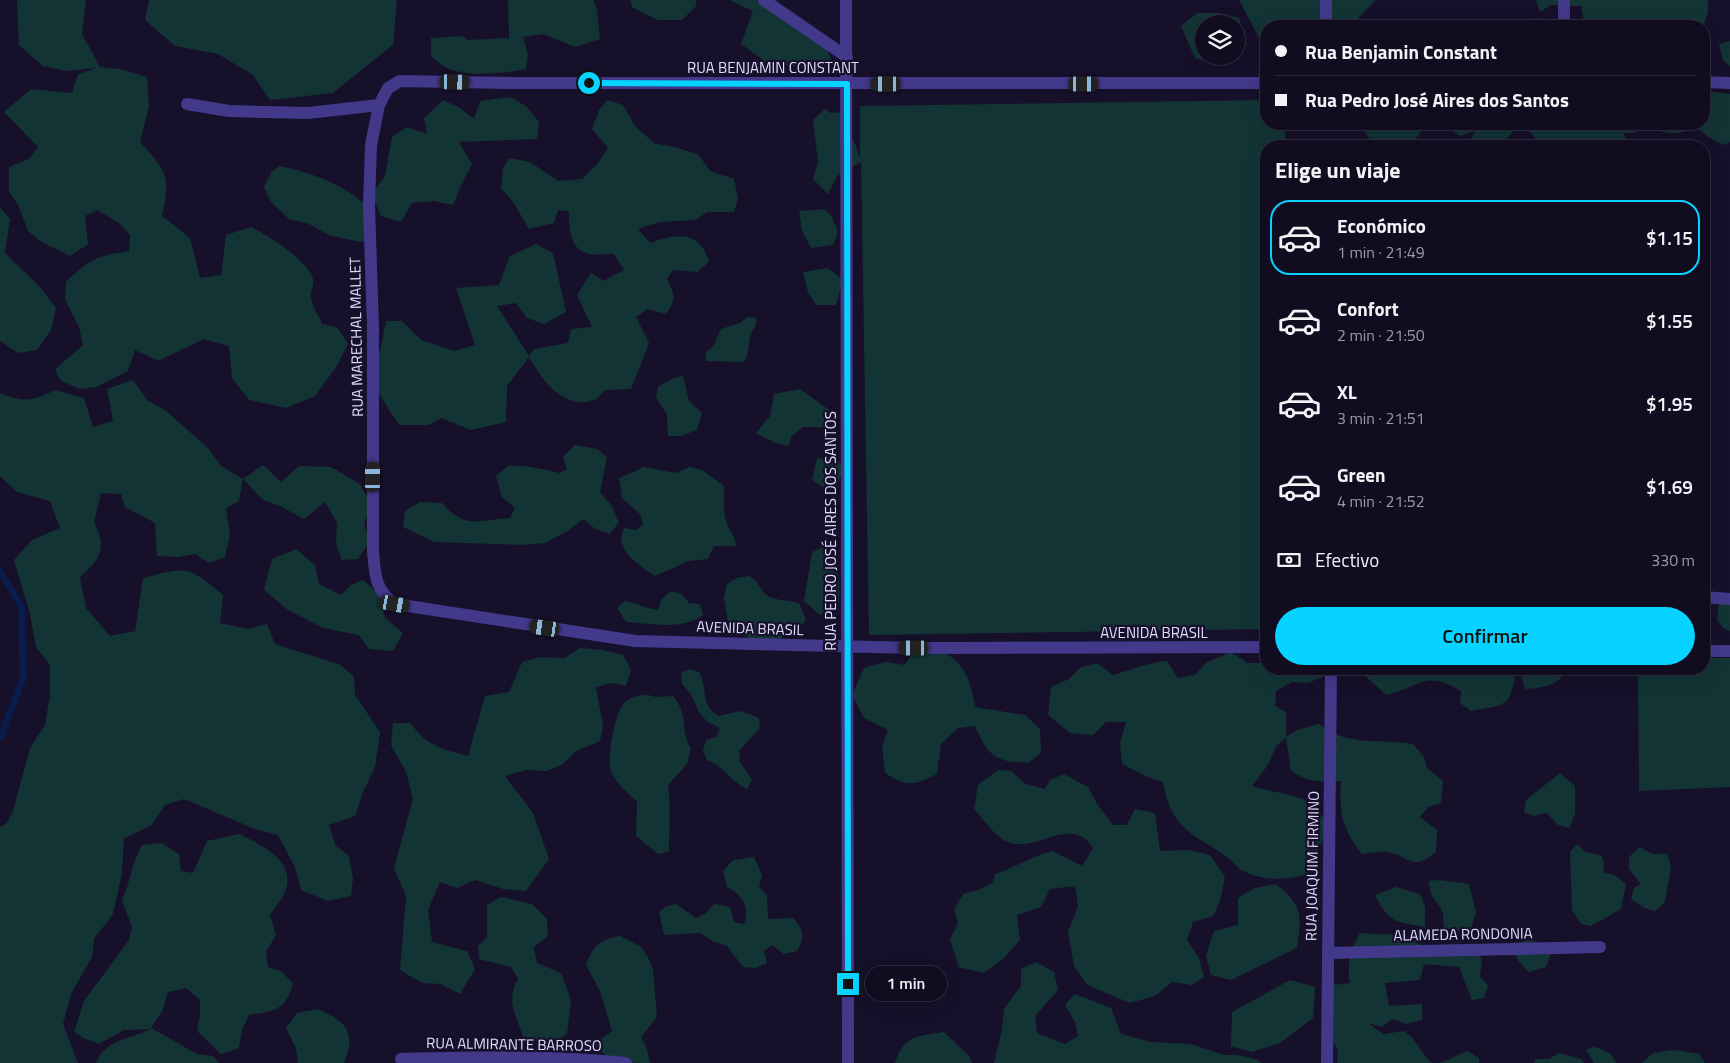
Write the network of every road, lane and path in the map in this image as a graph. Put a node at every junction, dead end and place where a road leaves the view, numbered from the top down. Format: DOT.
graph roads {
  1 [pos="764,0"];
  2 [pos="846,0"];
  3 [pos="1326,0"];
  4 [pos="1564,0"];
  5 [pos="1326,20"];
  6 [pos="1564,20"];
  7 [pos="847,57"];
  8 [pos="400,81"];
  9 [pos="1710,82"];
  10 [pos="1260,83"];
  11 [pos="1730,83"];
  12 [pos="847,84"];
  13 [pos="188,104"];
  14 [pos="379,105"];
  15 [pos="1710,597"];
  16 [pos="387,598"];
  17 [pos="1730,598"];
  18 [pos="1260,647"];
  19 [pos="846,648"];
  20 [pos="1710,651"];
  21 [pos="1730,651"];
  22 [pos="1331,675"];
  23 [pos="1600,947"];
  24 [pos="1328,953"];
  25 [pos="401,1059"];
  26 [pos="626,1063"];
  27 [pos="848,1063"];
  28 [pos="1327,1063"];
  1 -- 7 [label="street"];
  2 -- 7 [label="street, RUA PEDRO JOSÉ AIRES DOS SANTOS"];
  3 -- 5 [label="street"];
  4 -- 6 [label="street"];
  7 -- 12 [label="street, RUA PEDRO JOSÉ AIRES DOS SANTOS"];
  8 -- 12 [label="street, RUA BENJAMIN CONSTANT"];
  8 -- 14 [label="street, RUA MARECHAL MALLET"];
  9 -- 11 [label="street"];
  10 -- 12 [label="street, RUA BENJAMIN CONSTANT"];
  12 -- 19 [label="street, RUA PEDRO JOSÉ AIRES DOS SANTOS"];
  13 -- 14 [label="street"];
  14 -- 16 [label="street, RUA MARECHAL MALLET"];
  15 -- 17 [label="street"];
  16 -- 19 [label="street, AVENIDA BRASIL"];
  18 -- 19 [label="street, AVENIDA BRASIL"];
  19 -- 27 [label="street, RUA PEDRO JOSÉ AIRES DOS SANTOS"];
  20 -- 21 [label="street"];
  22 -- 24 [label="street, RUA JOAQUIM FIRMINO"];
  23 -- 24 [label="street, ALAMEDA RONDONIA"];
  24 -- 28 [label="street, RUA JOAQUIM FIRMINO"];
  25 -- 26 [label="street, RUA ALMIRANTE BARROSO"];
}
